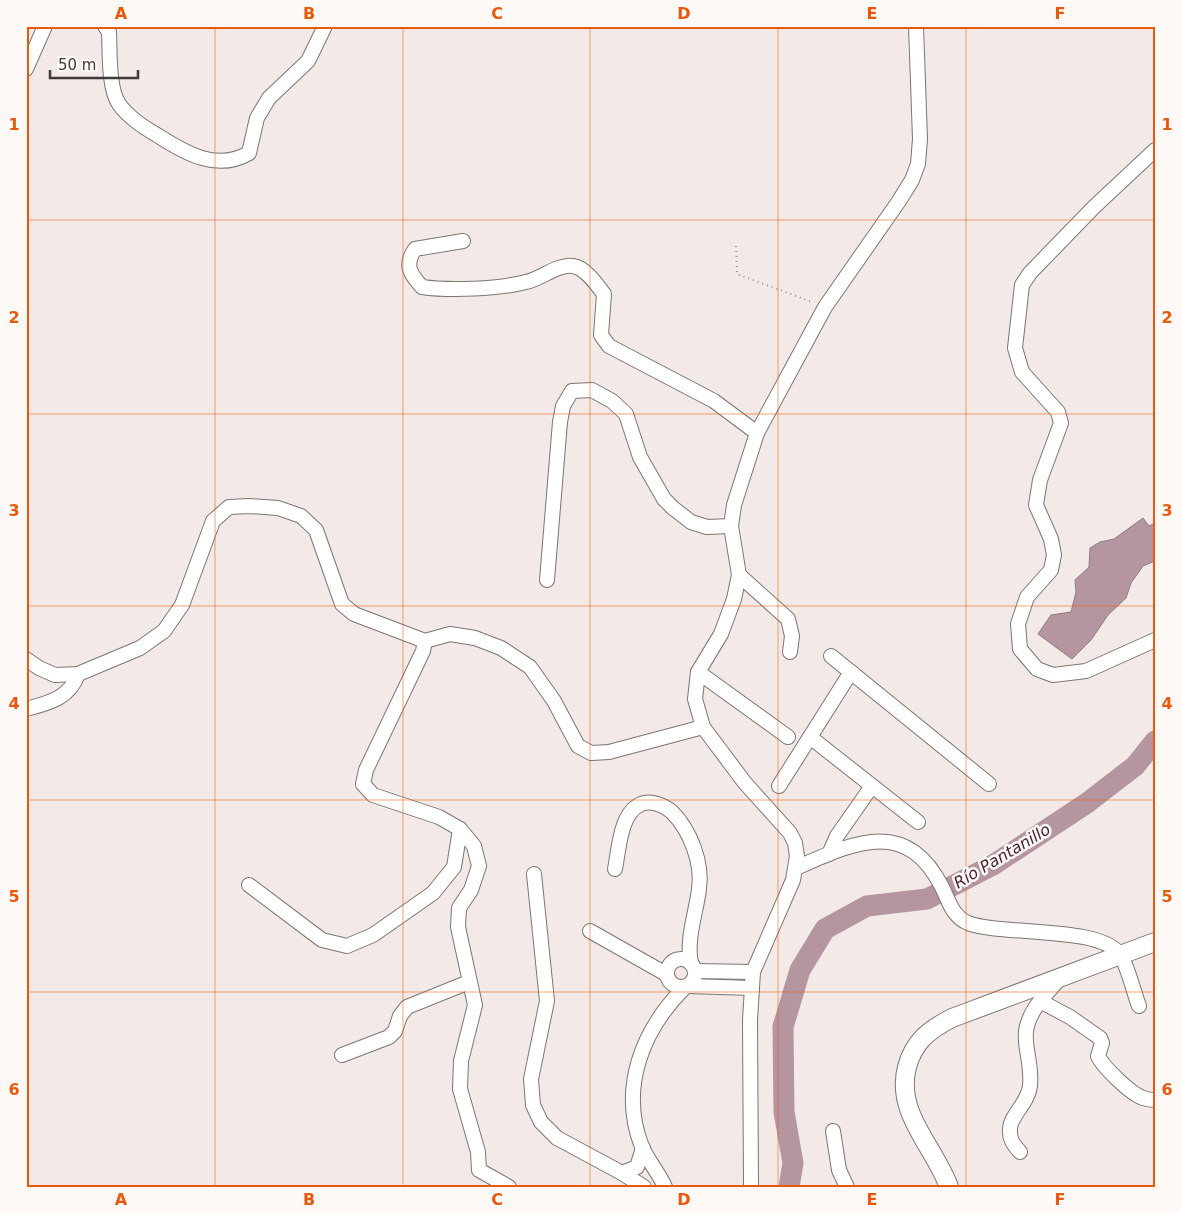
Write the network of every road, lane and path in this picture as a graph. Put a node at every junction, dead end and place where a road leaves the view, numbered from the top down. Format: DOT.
graph roads {
  1 [pos="45,26"];
  2 [pos="105,26"];
  3 [pos="325,26"];
  4 [pos="916,26"];
  5 [pos="26,69"];
  6 [pos="1155,150"];
  7 [pos="463,241"];
  8 [pos="736,246"];
  9 [pos="825,307"];
  10 [pos="757,433"];
  11 [pos="731,526"];
  12 [pos="739,575"];
  13 [pos="547,580"];
  14 [pos="425,640"];
  15 [pos="1155,640"];
  16 [pos="790,652"];
  17 [pos="831,656"];
  18 [pos="26,659"];
  19 [pos="698,672"];
  20 [pos="851,672"];
  21 [pos="78,674"];
  22 [pos="26,709"];
  23 [pos="703,727"];
  24 [pos="788,736"];
  25 [pos="810,737"];
  26 [pos="989,784"];
  27 [pos="779,786"];
  28 [pos="872,786"];
  29 [pos="918,822"];
  30 [pos="460,829"];
  31 [pos="829,854"];
  32 [pos="796,868"];
  33 [pos="615,869"];
  34 [pos="534,874"];
  35 [pos="249,885"];
  36 [pos="590,931"];
  37 [pos="1155,942"];
  38 [pos="688,948"];
  39 [pos="1121,954"];
  40 [pos="693,967"];
  41 [pos="666,969"];
  42 [pos="753,972"];
  43 [pos="1062,977"];
  44 [pos="468,982"];
  45 [pos="687,986"];
  46 [pos="752,988"];
  47 [pos="672,1001"];
  48 [pos="1040,1001"];
  49 [pos="1139,1006"];
  50 [pos="342,1055"];
  51 [pos="1155,1100"];
  52 [pos="833,1130"];
  53 [pos="643,1148"];
  54 [pos="1020,1152"];
  55 [pos="622,1173"];
  56 [pos="509,1187"];
  57 [pos="644,1187"];
  58 [pos="665,1187"];
  59 [pos="751,1187"];
  60 [pos="846,1187"];
  61 [pos="949,1187"];
  1 -- 5 [label="street"];
  2 -- 3 [label="street"];
  4 -- 9 [label="street"];
  6 -- 15 [label="street"];
  7 -- 10 [label="street"];
  8 -- 9 [label="path"];
  9 -- 10 [label="street"];
  10 -- 11 [label="street"];
  11 -- 12 [label="street"];
  11 -- 13 [label="street"];
  12 -- 16 [label="street"];
  12 -- 19 [label="street"];
  14 -- 21 [label="street"];
  14 -- 23 [label="street"];
  14 -- 30 [label="street"];
  17 -- 20 [label="street"];
  18 -- 21 [label="street"];
  19 -- 23 [label="street"];
  19 -- 24 [label="street"];
  20 -- 25 [label="street"];
  20 -- 26 [label="street"];
  21 -- 22 [label="street"];
  23 -- 32 [label="street"];
  25 -- 27 [label="street"];
  25 -- 28 [label="street"];
  28 -- 29 [label="street"];
  28 -- 31 [label="street"];
  30 -- 35 [label="street"];
  30 -- 44 [label="street"];
  31 -- 32 [label="street"];
  31 -- 39 [label="street"];
  32 -- 42 [label="street"];
  33 -- 38 [label="street"];
  34 -- 55 [label="street"];
  36 -- 41 [label="street"];
  37 -- 39 [label="main road"];
  38 -- 40 [label="street"];
  38 -- 41 [label="street"];
  39 -- 43 [label="main road"];
  39 -- 49 [label="street"];
  40 -- 41 [label="street"];
  40 -- 42 [label="street"];
  40 -- 45 [label="street"];
  41 -- 45 [label="street"];
  41 -- 47 [label="street"];
  42 -- 46 [label="street"];
  43 -- 48 [label="street"];
  43 -- 61 [label="main road"];
  44 -- 50 [label="street"];
  44 -- 56 [label="street"];
  45 -- 46 [label="street"];
  45 -- 47 [label="street"];
  46 -- 59 [label="street"];
  47 -- 53 [label="street"];
  48 -- 51 [label="street"];
  48 -- 54 [label="street"];
  52 -- 60 [label="street"];
  53 -- 55 [label="street"];
  53 -- 58 [label="street"];
  55 -- 57 [label="street"];
}
